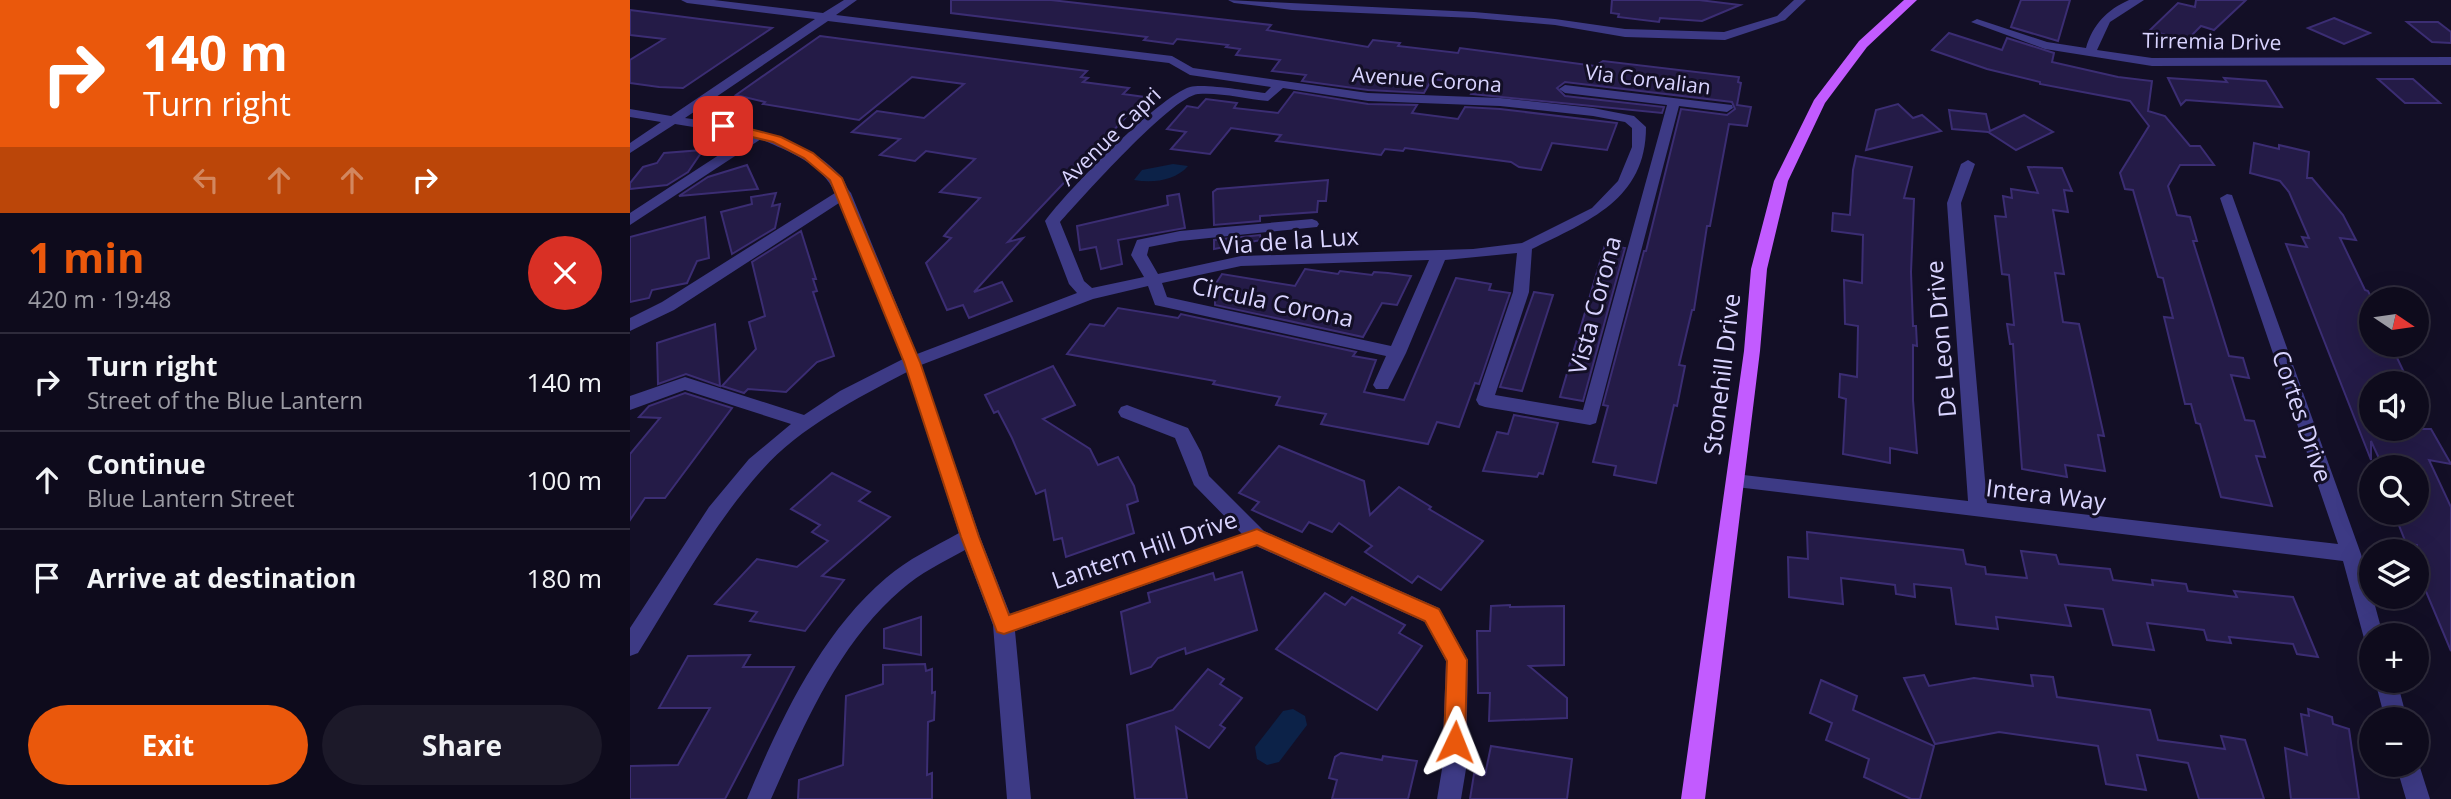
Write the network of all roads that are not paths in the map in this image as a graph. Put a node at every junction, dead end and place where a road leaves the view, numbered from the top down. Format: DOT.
graph roads {
  1 [pos="687,0"];
  2 [pos="851,0"];
  3 [pos="1234,0"];
  4 [pos="1800,0"];
  5 [pos="1911,0"];
  6 [pos="2138,0"];
  7 [pos="825,18"];
  8 [pos="1977,22"];
  9 [pos="2090,54"];
  10 [pos="2451,61"];
  11 [pos="1280,84"];
  12 [pos="1565,89"];
  13 [pos="1674,101"];
  14 [pos="1727,108"];
  15 [pos="630,113"];
  16 [pos="676,119"];
  17 [pos="760,134"];
  18 [pos="1639,147"];
  19 [pos="630,149"];
  20 [pos="1661,150"];
  21 [pos="1968,164"];
  22 [pos="844,194"];
  23 [pos="2227,198"];
  24 [pos="630,220"];
  25 [pos="1312,224"];
  26 [pos="1525,247"];
  27 [pos="1439,255"];
  28 [pos="1153,279"];
  29 [pos="1089,294"];
  30 [pos="630,325"];
  31 [pos="1398,353"];
  32 [pos="912,362"];
  33 [pos="1382,385"];
  34 [pos="630,403"];
  35 [pos="1127,412"];
  36 [pos="806,422"];
  37 [pos="1735,481"];
  38 [pos="1978,511"];
  39 [pos="970,537"];
  40 [pos="1257,537"];
  41 [pos="2351,554"];
  42 [pos="2370,623"];
  43 [pos="1004,625"];
  44 [pos="630,646"];
  45 [pos="2412,777"];
  46 [pos="759,799"];
  47 [pos="1019,799"];
  48 [pos="1449,799"];
  49 [pos="1693,799"];
  50 [pos="2418,799"];
  1 -- 7 [label="street, Avenue Corona"];
  2 -- 7 [label="street"];
  3 -- 4 [label="street"];
  5 -- 37 [label="main road, Stonehill Drive"];
  6 -- 9 [label="street"];
  7 -- 11 [label="street, Avenue Corona"];
  7 -- 16 [label="street"];
  8 -- 9 [label="street, Tirremia Drive"];
  9 -- 10 [label="street, Tirremia Drive"];
  11 -- 18 [label="street, Avenue Corona"];
  11 -- 29 [label="street, Avenue Capri"];
  12 -- 13 [label="street, Via Corvalian"];
  13 -- 14 [label="street, Via Corvalian"];
  13 -- 20 [label="street, Vista Corona"];
  15 -- 16 [label="street"];
  16 -- 17 [label="street"];
  16 -- 19 [label="street"];
  17 -- 22 [label="street"];
  17 -- 24 [label="street"];
  18 -- 20 [label="street"];
  18 -- 26 [label="street, Via de la Lux"];
  20 -- 26 [label="street, Vista Corona"];
  21 -- 38 [label="street, De Leon Drive"];
  22 -- 30 [label="street"];
  22 -- 32 [label="street"];
  23 -- 41 [label="street, Cortes Drive"];
  25 -- 28 [label="street"];
  26 -- 27 [label="street, Via de la Lux"];
  27 -- 28 [label="street, Via de la Lux"];
  27 -- 31 [label="street"];
  28 -- 29 [label="street, Via de la Lux"];
  28 -- 31 [label="street, Circula Corona"];
  29 -- 32 [label="street, Via de la Lux"];
  31 -- 33 [label="street"];
  32 -- 36 [label="street, Via de la Lux"];
  32 -- 39 [label="street"];
  34 -- 36 [label="street"];
  35 -- 40 [label="street"];
  36 -- 44 [label="street, Via de la Lux"];
  37 -- 38 [label="street, Intera Way"];
  37 -- 49 [label="main road, Stonehill Drive"];
  38 -- 41 [label="street, Intera Way"];
  39 -- 43 [label="street"];
  39 -- 46 [label="street"];
  40 -- 43 [label="street, Lantern Hill Drive"];
  40 -- 48 [label="street, Lantern Hill Drive"];
  41 -- 42 [label="street, Cortes Drive"];
  43 -- 47 [label="street"];
  45 -- 50 [label="street"];
}
